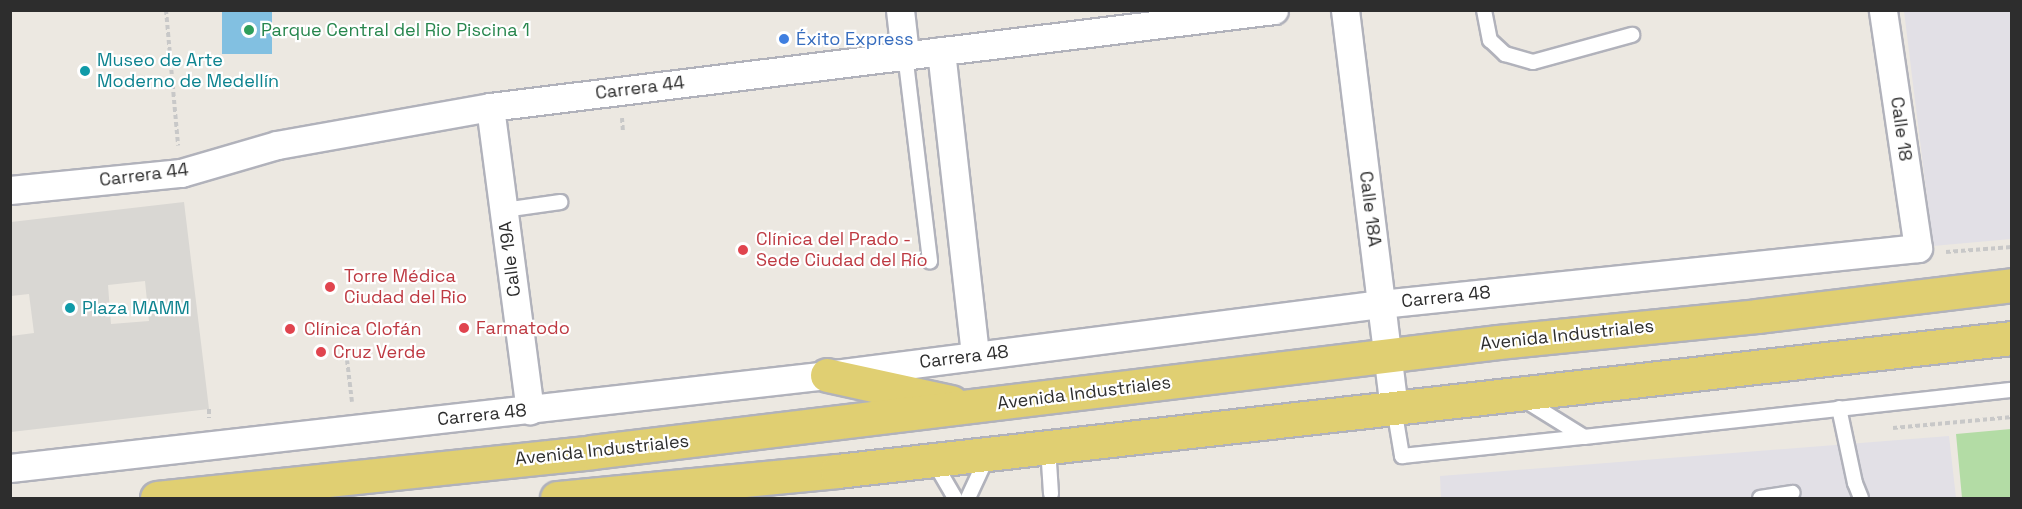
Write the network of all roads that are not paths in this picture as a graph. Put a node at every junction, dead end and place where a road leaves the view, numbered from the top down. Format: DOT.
graph roads {
  1 [pos="900,10"];
  2 [pos="1274,10"];
  3 [pos="1346,10"];
  4 [pos="1484,10"];
  5 [pos="1883,10"];
  6 [pos="1632,35"];
  7 [pos="941,51"];
  8 [pos="905,54"];
  9 [pos="490,107"];
  10 [pos="10,190"];
  11 [pos="560,202"];
  12 [pos="504,210"];
  13 [pos="1927,250"];
  14 [pos="930,261"];
  15 [pos="2012,285"];
  16 [pos="1381,304"];
  17 [pos="2012,338"];
  18 [pos="974,342"];
  19 [pos="1388,356"];
  20 [pos="827,375"];
  21 [pos="2012,390"];
  22 [pos="1513,393"];
  23 [pos="976,407"];
  24 [pos="1394,407"];
  25 [pos="1839,408"];
  26 [pos="530,410"];
  27 [pos="1584,436"];
  28 [pos="1047,447"];
  29 [pos="988,454"];
  30 [pos="933,460"];
  31 [pos="10,468"];
  32 [pos="744,490"];
  33 [pos="1793,493"];
  34 [pos="1051,494"];
  35 [pos="157,498"];
  36 [pos="558,498"];
  37 [pos="955,498"];
  38 [pos="969,498"];
  39 [pos="1760,498"];
  40 [pos="1861,498"];
  1 -- 8 [label="street"];
  2 -- 7 [label="street, Carrera 44"];
  3 -- 16 [label="street, Calle 18A"];
  4 -- 6 [label="lane"];
  5 -- 13 [label="street, Calle 18"];
  7 -- 8 [label="street, Carrera 44"];
  7 -- 18 [label="street"];
  8 -- 9 [label="street, Carrera 44"];
  8 -- 14 [label="lane"];
  9 -- 10 [label="street, Carrera 44"];
  9 -- 12 [label="street, Calle 19A"];
  11 -- 12 [label="lane"];
  12 -- 26 [label="street, Calle 19A"];
  13 -- 16 [label="street, Carrera 48"];
  15 -- 19 [label="main road, Avenida Industriales"];
  16 -- 19 [label="street, Calle 18A"];
  16 -- 20 [label="street, Carrera 48"];
  17 -- 22 [label="main road"];
  19 -- 23 [label="main road, Avenida Industriales"];
  19 -- 24 [label="street, Calle 18A"];
  20 -- 23 [label="main road"];
  20 -- 26 [label="street, Carrera 48"];
  21 -- 25 [label="lane"];
  22 -- 24 [label="main road"];
  22 -- 27 [label="lane"];
  23 -- 35 [label="main road, Avenida Industriales"];
  24 -- 27 [label="lane"];
  24 -- 28 [label="main road"];
  25 -- 27 [label="lane"];
  25 -- 40 [label="lane"];
  26 -- 31 [label="street, Carrera 48"];
  28 -- 29 [label="main road"];
  28 -- 34 [label="lane"];
  29 -- 30 [label="main road"];
  29 -- 38 [label="lane"];
  30 -- 32 [label="main road"];
  30 -- 37 [label="lane"];
  32 -- 36 [label="main road"];
  33 -- 39 [label="lane"];
}
